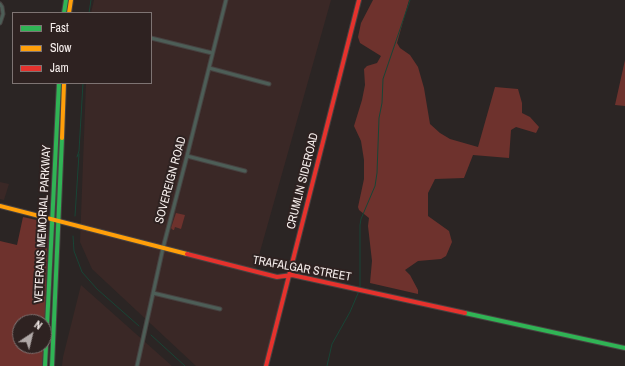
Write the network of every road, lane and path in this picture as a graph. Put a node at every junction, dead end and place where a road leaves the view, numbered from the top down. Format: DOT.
graph roads {
  1 [pos="66,0"];
  2 [pos="71,0"];
  3 [pos="226,0"];
  4 [pos="359,0"];
  5 [pos="0,4"];
  6 [pos="64,12"];
  7 [pos="69,12"];
  8 [pos="0,23"];
  9 [pos="152,38"];
  10 [pos="212,53"];
  11 [pos="209,68"];
  12 [pos="59,84"];
  13 [pos="64,84"];
  14 [pos="269,84"];
  15 [pos="188,156"];
  16 [pos="245,171"];
  17 [pos="0,206"];
  18 [pos="52,220"];
  19 [pos="58,221"];
  20 [pos="163,248"];
  21 [pos="289,275"];
  22 [pos="153,293"];
  23 [pos="220,309"];
  24 [pos="625,348"];
  25 [pos="45,366"];
  26 [pos="52,366"];
  27 [pos="137,366"];
  28 [pos="266,366"];
  1 -- 6 [label="main road"];
  2 -- 7 [label="main road"];
  3 -- 10 [label="street, SOVEREIGN ROAD"];
  4 -- 21 [label="main road, CRUMLIN SIDEROAD"];
  5 -- 8 [label="street"];
  9 -- 10 [label="street"];
  10 -- 11 [label="street, SOVEREIGN ROAD"];
  11 -- 14 [label="street"];
  11 -- 15 [label="street, SOVEREIGN ROAD"];
  12 -- 18 [label="main road, VETERANS MEMORIAL PARKWAY"];
  13 -- 19 [label="main road, VETERANS MEMORIAL PARKWAY"];
  15 -- 16 [label="street"];
  15 -- 20 [label="street, SOVEREIGN ROAD"];
  17 -- 18 [label="main road, TRAFALGAR STREET"];
  18 -- 19 [label="main road, TRAFALGAR STREET"];
  18 -- 25 [label="main road, VETERANS MEMORIAL PARKWAY"];
  19 -- 20 [label="main road, TRAFALGAR STREET"];
  19 -- 26 [label="main road, VETERANS MEMORIAL PARKWAY"];
  20 -- 21 [label="main road, TRAFALGAR STREET"];
  20 -- 22 [label="street, SOVEREIGN ROAD"];
  21 -- 24 [label="main road, TRAFALGAR STREET"];
  21 -- 28 [label="main road, CRUMLIN SIDEROAD"];
  22 -- 23 [label="street"];
  22 -- 27 [label="street, SOVEREIGN ROAD"];
}
